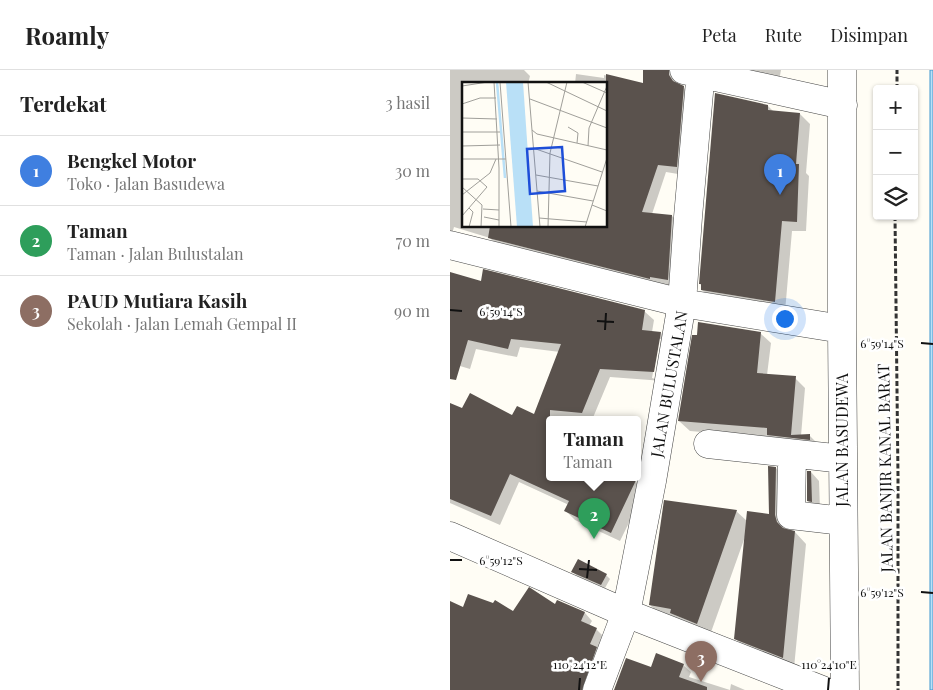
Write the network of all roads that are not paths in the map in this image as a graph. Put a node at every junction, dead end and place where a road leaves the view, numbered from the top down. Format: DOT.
graph roads {
  1 [pos="842,70"];
  2 [pos="694,72"];
  3 [pos="843,105"];
  4 [pos="450,245"];
  5 [pos="682,302"];
  6 [pos="842,329"];
  7 [pos="708,444"];
  8 [pos="792,454"];
  9 [pos="843,460"];
  10 [pos="843,521"];
  11 [pos="450,536"];
  12 [pos="626,613"];
  13 [pos="597,690"];
  14 [pos="822,690"];
  15 [pos="845,690"];
  1 -- 3 [label="street, JALAN BASUDEWA"];
  2 -- 3 [label="street"];
  2 -- 5 [label="street, JALAN BULUSTALAN"];
  3 -- 6 [label="street, JALAN BASUDEWA"];
  4 -- 5 [label="street"];
  5 -- 6 [label="street"];
  5 -- 12 [label="street, JALAN BULUSTALAN"];
  6 -- 9 [label="street, JALAN BASUDEWA"];
  7 -- 8 [label="street"];
  8 -- 9 [label="street"];
  8 -- 10 [label="street"];
  9 -- 10 [label="street, JALAN BASUDEWA"];
  10 -- 15 [label="street, JALAN BASUDEWA"];
  11 -- 12 [label="street"];
  12 -- 13 [label="street, JALAN BULUSTALAN"];
  12 -- 14 [label="street"];
}
